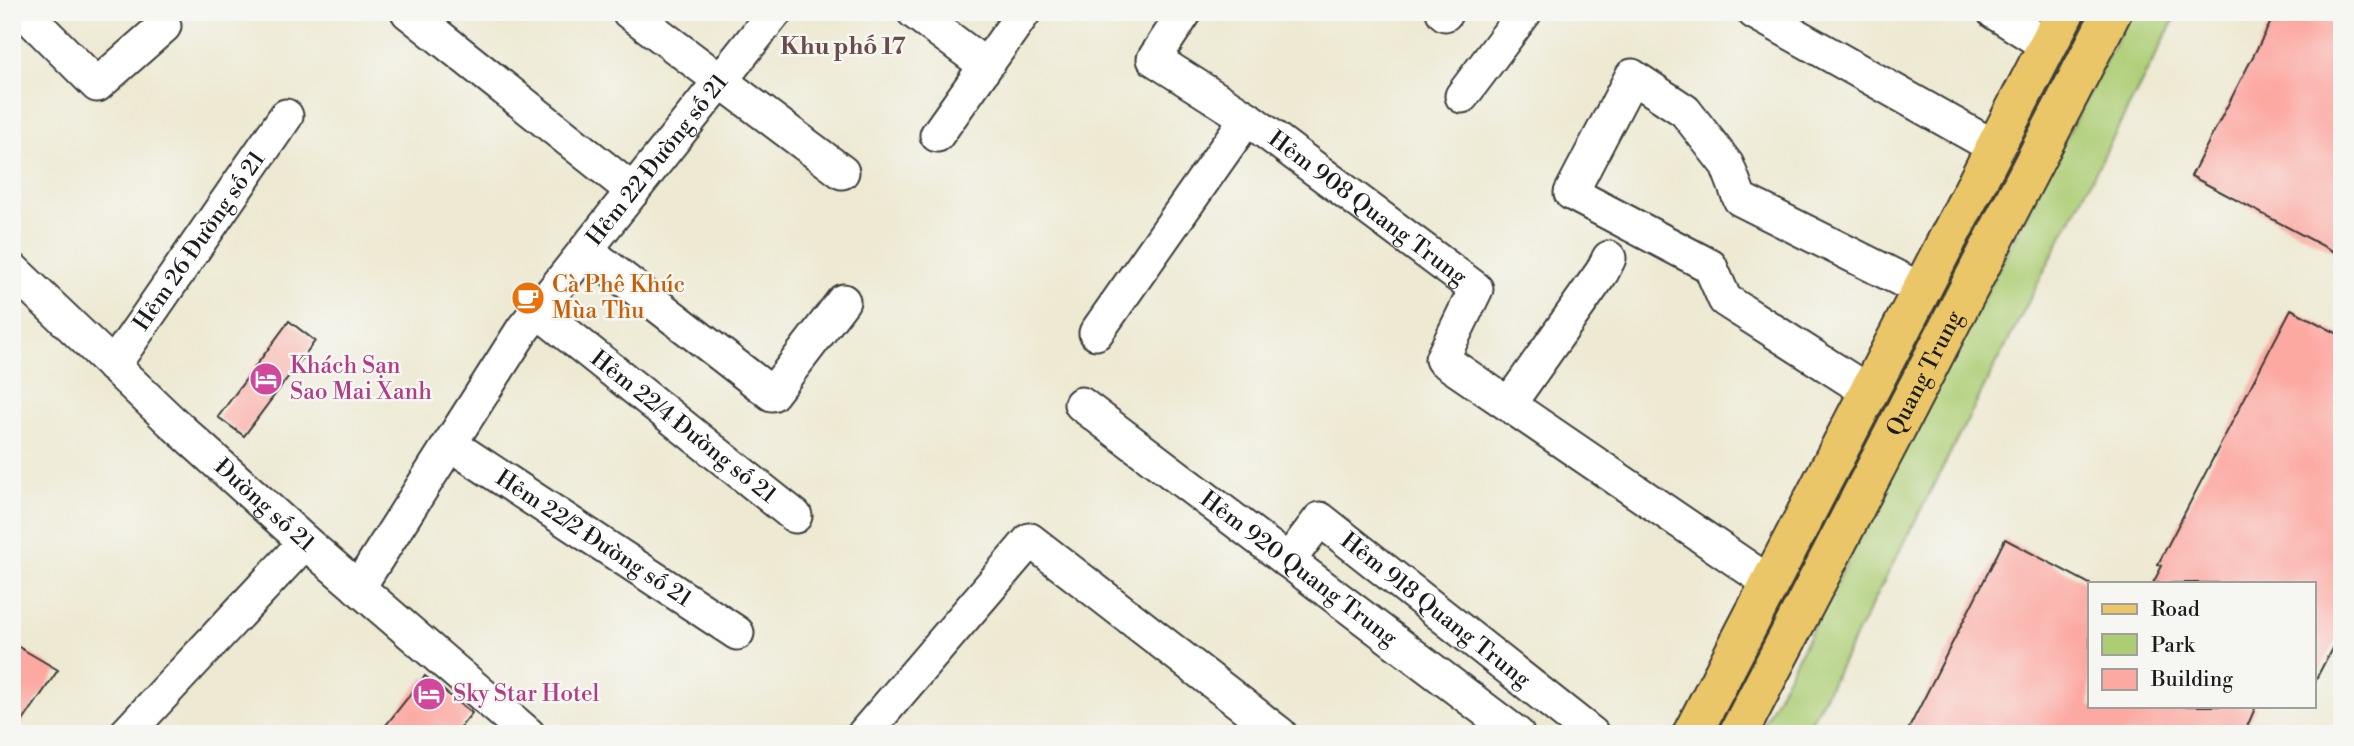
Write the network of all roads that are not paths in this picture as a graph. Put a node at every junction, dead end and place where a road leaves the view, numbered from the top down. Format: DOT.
graph roads {
  1 [pos="24,12"];
  2 [pos="408,12"];
  3 [pos="629,12"];
  4 [pos="775,12"];
  5 [pos="914,12"];
  6 [pos="1024,12"];
  7 [pos="1185,12"];
  8 [pos="1525,12"];
  9 [pos="1754,12"];
  10 [pos="1994,12"];
  11 [pos="2065,12"];
  12 [pos="2112,12"];
  13 [pos="164,26"];
  14 [pos="2048,46"];
  15 [pos="985,65"];
  16 [pos="721,81"];
  17 [pos="1462,96"];
  18 [pos="286,116"];
  19 [pos="1247,118"];
  20 [pos="937,135"];
  21 [pos="1996,148"];
  22 [pos="842,172"];
  23 [pos="633,191"];
  24 [pos="586,250"];
  25 [pos="1609,258"];
  26 [pos="12,269"];
  27 [pos="1922,290"];
  28 [pos="843,301"];
  29 [pos="538,311"];
  30 [pos="1096,333"];
  31 [pos="113,366"];
  32 [pos="1869,392"];
  33 [pos="1081,404"];
  34 [pos="1509,404"];
  35 [pos="450,443"];
  36 [pos="795,516"];
  37 [pos="305,542"];
  38 [pos="1288,561"];
  39 [pos="1770,583"];
  40 [pos="358,588"];
  41 [pos="737,633"];
  42 [pos="126,734"];
  43 [pos="528,734"];
  44 [pos="864,734"];
  45 [pos="1280,734"];
  46 [pos="1517,734"];
  47 [pos="1592,734"];
  48 [pos="1692,734"];
  49 [pos="1738,734"];
  1 -- 13 [label="street"];
  2 -- 23 [label="street"];
  3 -- 16 [label="street"];
  4 -- 16 [label="street, Hẻm 22 Đường số 21"];
  5 -- 15 [label="street"];
  6 -- 15 [label="street"];
  7 -- 19 [label="street, Hẻm 908 Quang Trung"];
  8 -- 17 [label="street"];
  9 -- 21 [label="street"];
  10 -- 14 [label="street"];
  11 -- 14 [label="main road, Quang Trung"];
  12 -- 49 [label="main road, Quang Trung"];
  14 -- 21 [label="main road, Quang Trung"];
  15 -- 20 [label="street"];
  16 -- 22 [label="street"];
  16 -- 23 [label="street, Hẻm 22 Đường số 21"];
  18 -- 31 [label="street, Hẻm 26 Đường số 21"];
  19 -- 30 [label="street"];
  19 -- 34 [label="street, Hẻm 908 Quang Trung"];
  21 -- 27 [label="main road, Quang Trung"];
  23 -- 24 [label="street, Hẻm 22 Đường số 21"];
  24 -- 28 [label="street"];
  24 -- 29 [label="street, Hẻm 22 Đường số 21"];
  25 -- 34 [label="street"];
  26 -- 31 [label="street, Đường số 21"];
  27 -- 32 [label="main road, Quang Trung"];
  27 -- 32 [label="street"];
  29 -- 35 [label="street, Hẻm 22 Đường số 21"];
  29 -- 36 [label="street, Hẻm 22/4 Đường số 21"];
  31 -- 37 [label="street, Đường số 21"];
  32 -- 39 [label="main road, Quang Trung"];
  33 -- 38 [label="street, Hẻm 920 Quang Trung"];
  34 -- 39 [label="street, Hẻm 908 Quang Trung"];
  35 -- 40 [label="street, Hẻm 22 Đường số 21"];
  35 -- 41 [label="street, Hẻm 22/2 Đường số 21"];
  37 -- 40 [label="street, Đường số 21"];
  37 -- 42 [label="street"];
  38 -- 46 [label="street, Hẻm 920 Quang Trung"];
  38 -- 47 [label="street, Hẻm 918 Quang Trung"];
  39 -- 48 [label="main road, Quang Trung"];
  40 -- 43 [label="street, Đường số 21"];
  44 -- 45 [label="street"];
}
